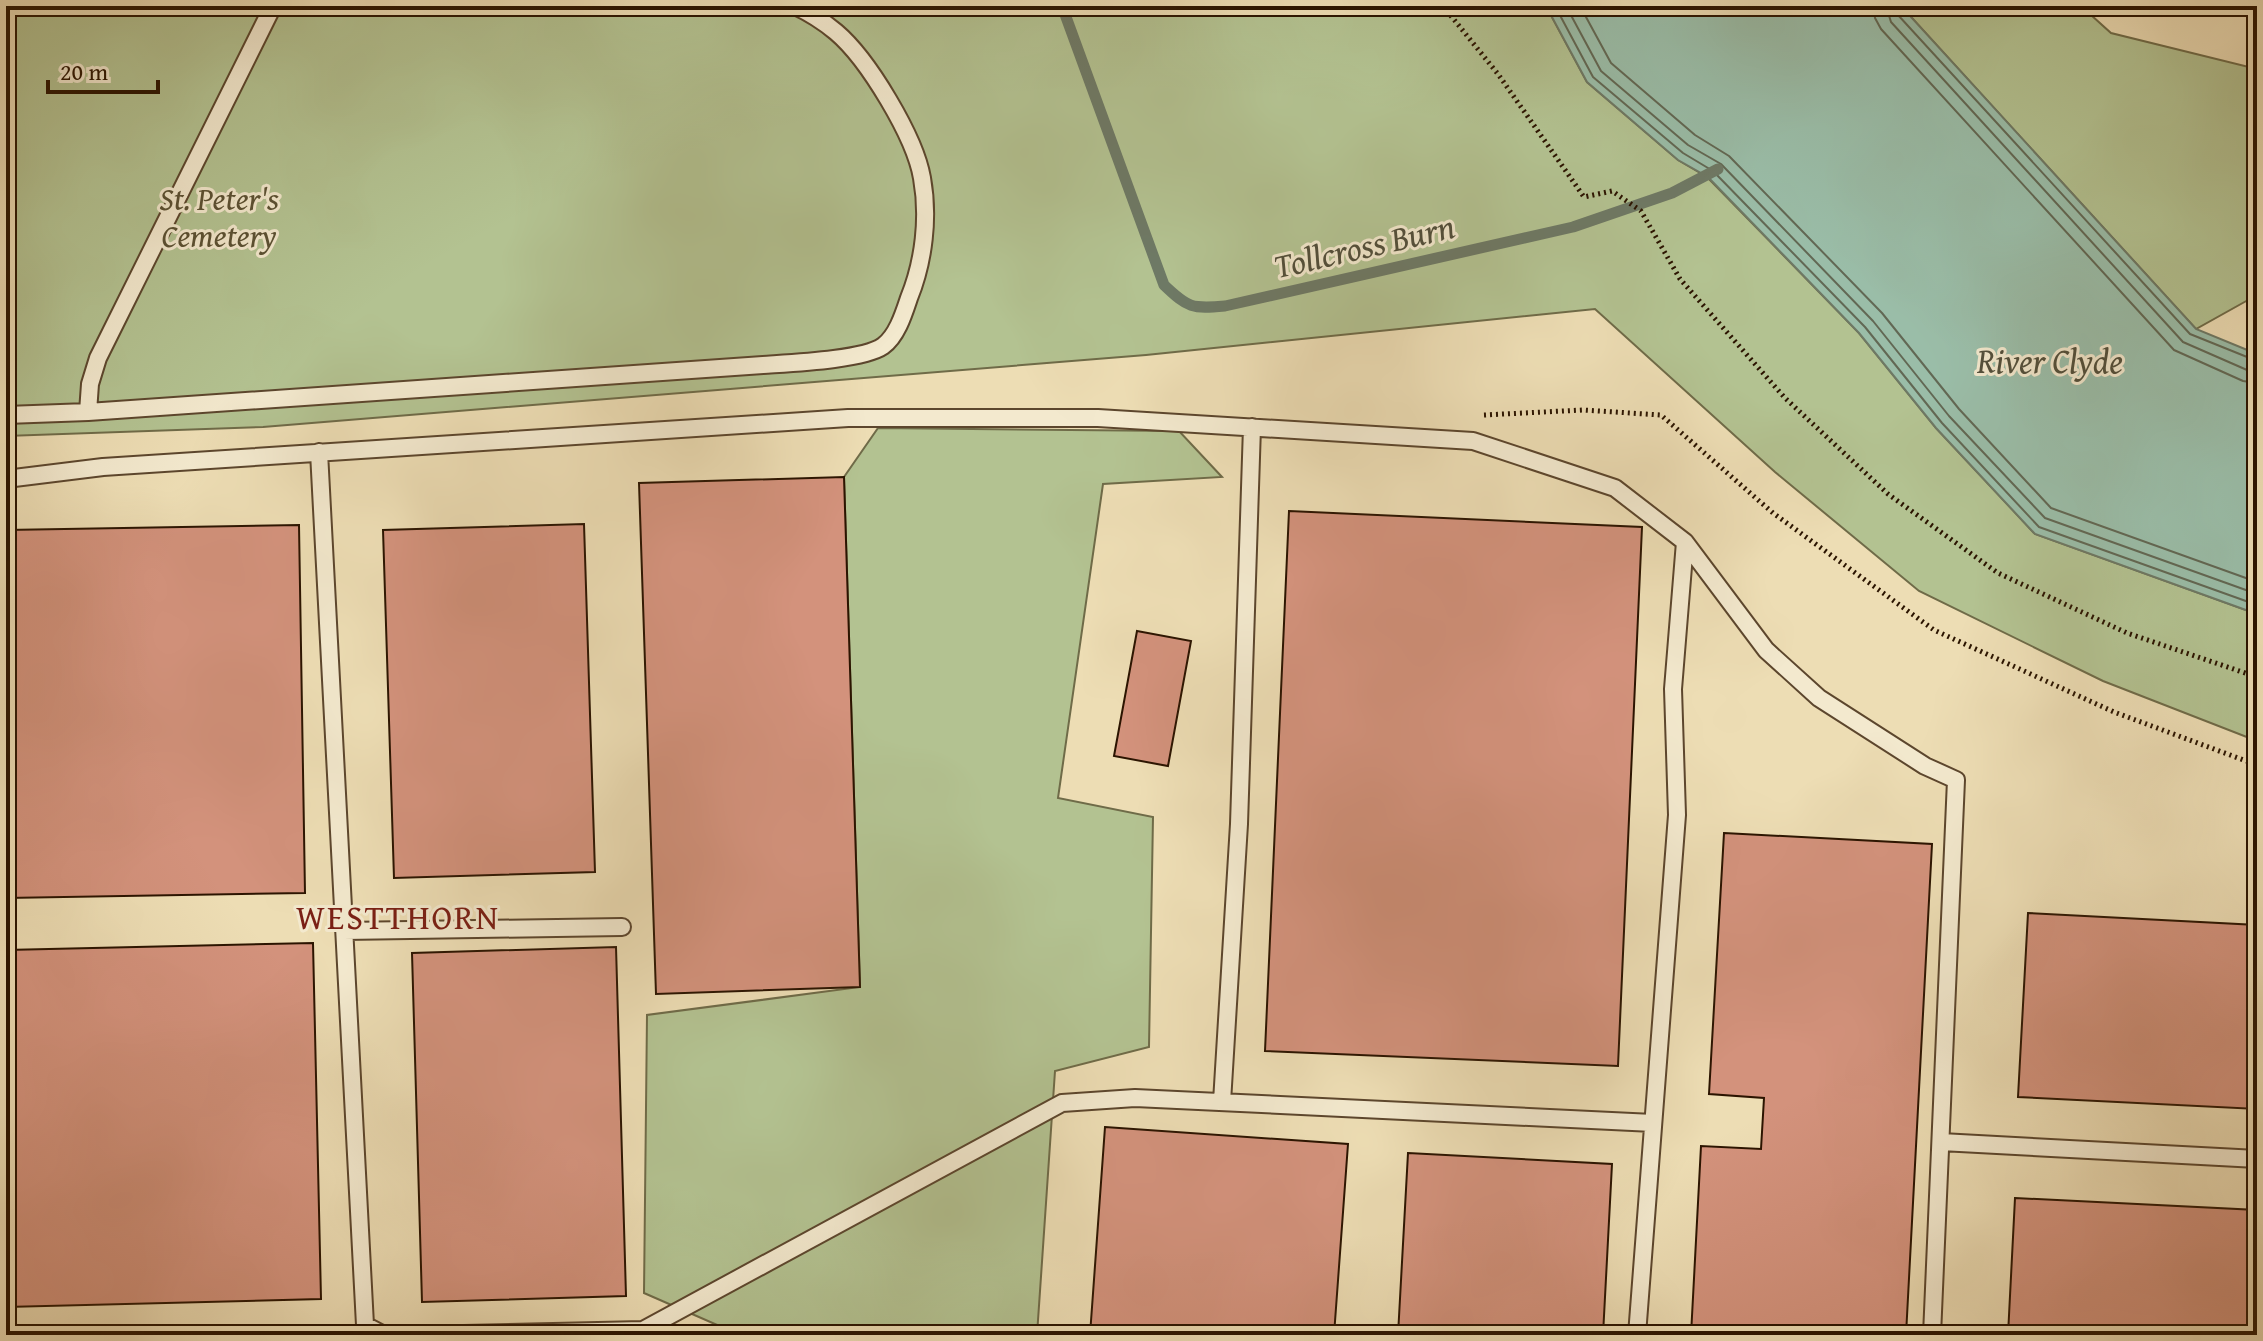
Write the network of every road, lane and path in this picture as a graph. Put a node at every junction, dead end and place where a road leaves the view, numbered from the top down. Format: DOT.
graph roads {
  1 [pos="273,6"];
  2 [pos="795,6"];
  3 [pos="1443,6"];
  4 [pos="88,412"];
  5 [pos="6,415"];
  6 [pos="1252,427"];
  7 [pos="1473,441"];
  8 [pos="319,452"];
  9 [pos="6,479"];
  10 [pos="1685,542"];
  11 [pos="2257,677"];
  12 [pos="2257,765"];
  13 [pos="622,927"];
  14 [pos="344,931"];
  15 [pos="1222,1102"];
  16 [pos="1653,1123"];
  17 [pos="1941,1142"];
  18 [pos="2257,1159"];
  19 [pos="374,1333"];
  20 [pos="416,1335"];
  21 [pos="1637,1335"];
  22 [pos="1932,1335"];
  1 -- 4 [label="lane"];
  2 -- 4 [label="lane"];
  3 -- 11 [label="path"];
  4 -- 5 [label="lane"];
  6 -- 7 [label="lane"];
  6 -- 8 [label="lane"];
  6 -- 15 [label="lane"];
  7 -- 10 [label="lane"];
  7 -- 12 [label="path"];
  8 -- 9 [label="lane"];
  8 -- 14 [label="lane"];
  10 -- 16 [label="lane"];
  10 -- 17 [label="lane"];
  13 -- 14 [label="lane"];
  14 -- 19 [label="lane"];
  15 -- 16 [label="lane"];
  15 -- 20 [label="lane"];
  16 -- 21 [label="lane"];
  17 -- 18 [label="lane"];
  17 -- 22 [label="lane"];
}
